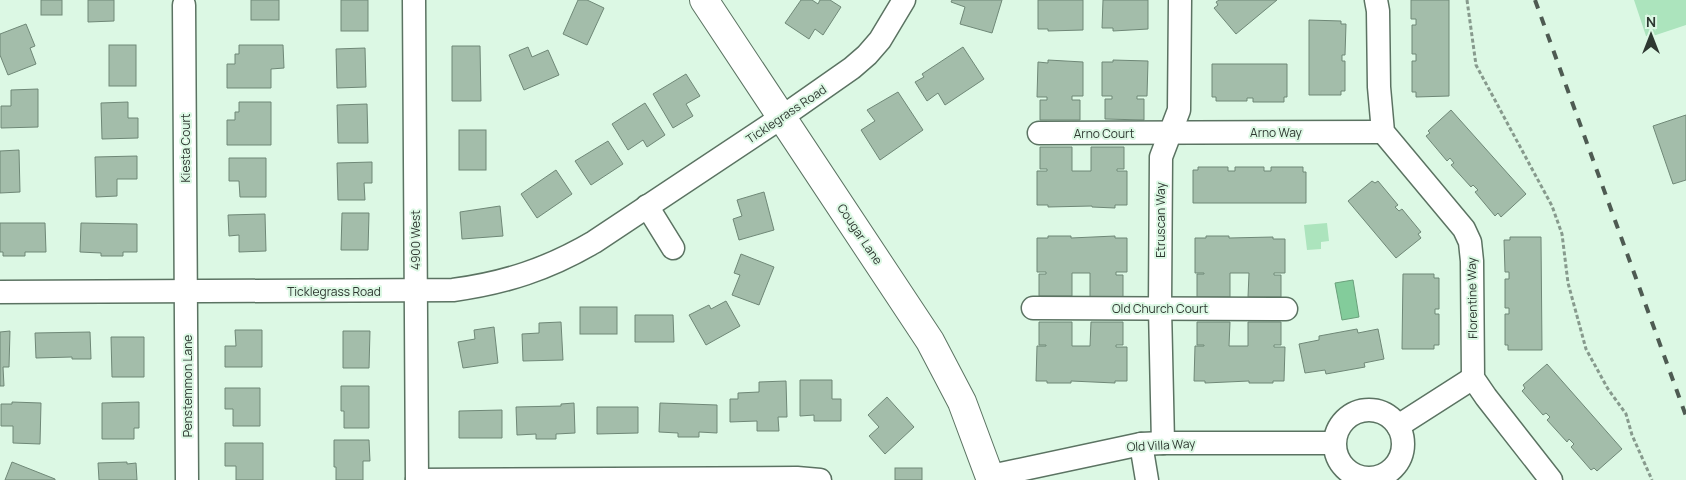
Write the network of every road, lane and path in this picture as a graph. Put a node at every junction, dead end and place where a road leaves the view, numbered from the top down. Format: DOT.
graph roads {
  1 [pos="414,0"];
  2 [pos="704,0"];
  3 [pos="904,0"];
  4 [pos="1180,0"];
  5 [pos="1376,0"];
  6 [pos="1467,0"];
  7 [pos="184,5"];
  8 [pos="782,117"];
  9 [pos="1383,132"];
  10 [pos="1039,133"];
  11 [pos="1170,133"];
  12 [pos="647,206"];
  13 [pos="673,248"];
  14 [pos="186,291"];
  15 [pos="416,291"];
  16 [pos="0,292"];
  17 [pos="1033,308"];
  18 [pos="1160,308"];
  19 [pos="1286,309"];
  20 [pos="1473,378"];
  21 [pos="1398,426"];
  22 [pos="1152,443"];
  23 [pos="1334,443"];
  24 [pos="991,478"];
  25 [pos="1370,479"];
  26 [pos="187,480"];
  27 [pos="416,480"];
  28 [pos="820,480"];
  29 [pos="1147,480"];
  30 [pos="1551,480"];
  31 [pos="1652,480"];
  1 -- 15 [label="street, 4900 West"];
  2 -- 8 [label="main road, Cougar Lane"];
  3 -- 8 [label="street, Ticklegrass Road"];
  4 -- 11 [label="street, Etruscan Way"];
  5 -- 9 [label="street"];
  6 -- 31 [label="path"];
  7 -- 14 [label="street, Kiesta Court"];
  8 -- 12 [label="street, Ticklegrass Road"];
  8 -- 24 [label="main road, Cougar Lane"];
  9 -- 11 [label="street, Arno Way"];
  9 -- 20 [label="street, Florentine Way"];
  10 -- 11 [label="street, Arno Court"];
  11 -- 18 [label="street, Etruscan Way"];
  12 -- 13 [label="street"];
  12 -- 15 [label="street, Ticklegrass Road"];
  14 -- 15 [label="street, Ticklegrass Road"];
  14 -- 16 [label="street, Ticklegrass Road"];
  14 -- 26 [label="street, Penstemmon Lane"];
  15 -- 27 [label="street, 4900 West"];
  17 -- 18 [label="street, Old Church Court"];
  18 -- 19 [label="street, Old Church Court"];
  18 -- 22 [label="street, Etruscan Way"];
  20 -- 21 [label="street"];
  20 -- 30 [label="street"];
  21 -- 23 [label="street"];
  21 -- 25 [label="street"];
  22 -- 23 [label="street, Old Villa Way"];
  22 -- 24 [label="street, Old Villa Way"];
  22 -- 29 [label="street, Etruscan Way"];
  23 -- 25 [label="street"];
  27 -- 28 [label="street"];
}
